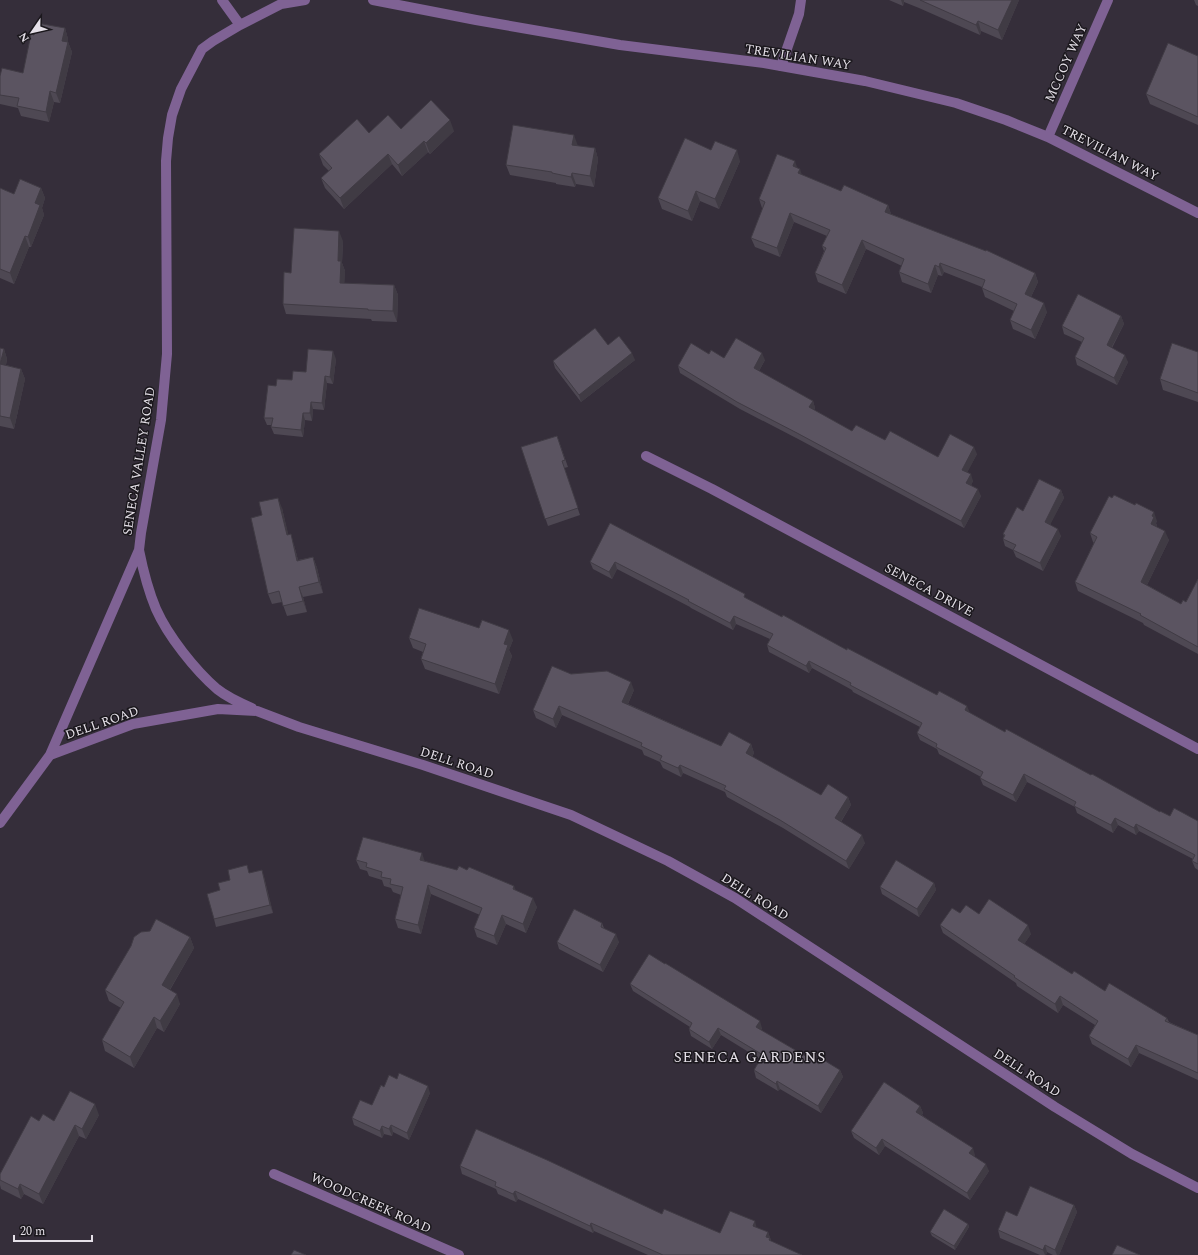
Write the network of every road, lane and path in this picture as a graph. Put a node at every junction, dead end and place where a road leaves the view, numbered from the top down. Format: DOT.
graph roads {
  1 [pos="222,0"];
  2 [pos="305,0"];
  3 [pos="373,0"];
  4 [pos="801,0"];
  5 [pos="1108,0"];
  6 [pos="240,25"];
  7 [pos="780,66"];
  8 [pos="1048,137"];
  9 [pos="1198,213"];
  10 [pos="646,456"];
  11 [pos="139,550"];
  12 [pos="257,711"];
  13 [pos="1198,749"];
  14 [pos="50,755"];
  15 [pos="0,823"];
  16 [pos="274,1174"];
  17 [pos="1198,1188"];
  18 [pos="459,1255"];
  1 -- 6 [label="street"];
  2 -- 6 [label="street"];
  3 -- 7 [label="street, TREVILIAN WAY"];
  4 -- 7 [label="street"];
  5 -- 8 [label="street, MCCOY WAY"];
  6 -- 11 [label="street, SENECA VALLEY ROAD"];
  7 -- 8 [label="street, TREVILIAN WAY"];
  8 -- 9 [label="street, TREVILIAN WAY"];
  10 -- 13 [label="street, SENECA DRIVE"];
  11 -- 12 [label="street, DELL ROAD"];
  11 -- 14 [label="street, SENECA VALLEY ROAD"];
  12 -- 14 [label="street, DELL ROAD"];
  12 -- 17 [label="street, DELL ROAD"];
  14 -- 15 [label="street, SENECA VALLEY ROAD"];
  16 -- 18 [label="street, WOODCREEK ROAD"];
}
